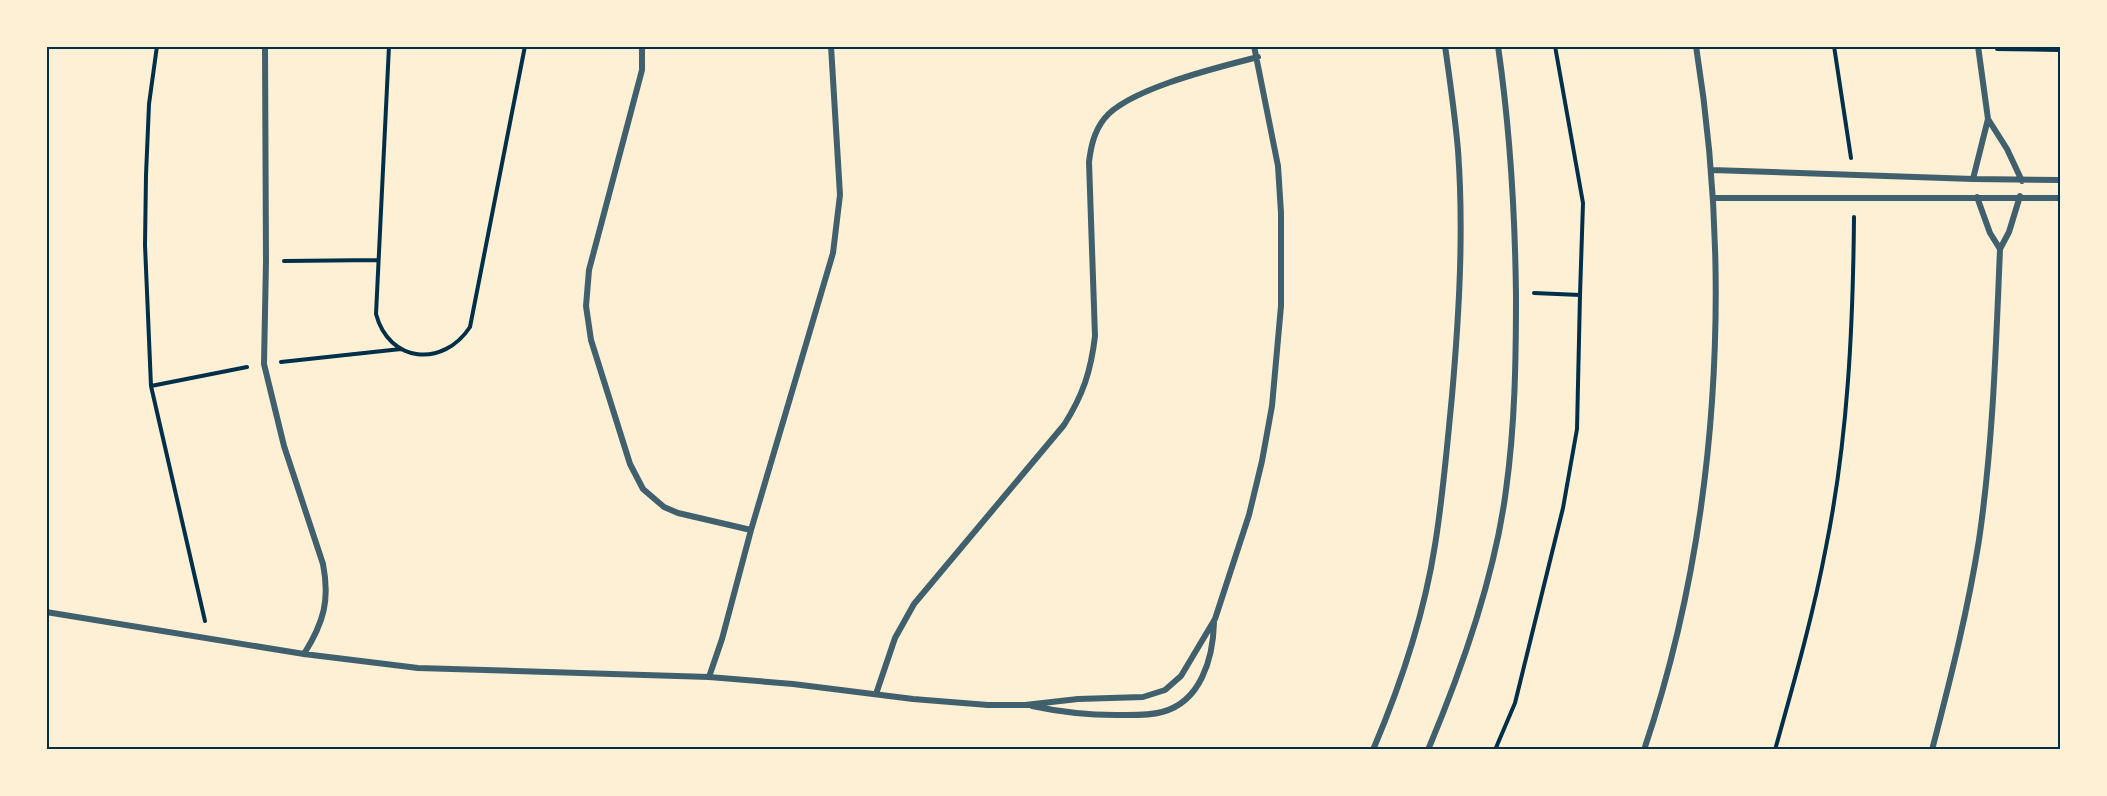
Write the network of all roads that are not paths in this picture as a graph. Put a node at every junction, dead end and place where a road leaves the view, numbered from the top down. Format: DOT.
graph roads {
  1 [pos="265,46"];
  2 [pos="642,46"];
  3 [pos="831,46"];
  4 [pos="1254,46"];
  5 [pos="1445,46"];
  6 [pos="1498,46"];
  7 [pos="1696,46"];
  8 [pos="1978,48"];
  9 [pos="1258,57"];
  10 [pos="1988,119"];
  11 [pos="1712,170"];
  12 [pos="1973,179"];
  13 [pos="2061,180"];
  14 [pos="2022,181"];
  15 [pos="2020,196"];
  16 [pos="1977,197"];
  17 [pos="1713,198"];
  18 [pos="2061,198"];
  19 [pos="2000,249"];
  20 [pos="751,530"];
  21 [pos="46,612"];
  22 [pos="1215,619"];
  23 [pos="304,654"];
  24 [pos="709,677"];
  25 [pos="876,694"];
  26 [pos="1025,705"];
  27 [pos="1373,750"];
  28 [pos="1428,750"];
  29 [pos="1644,750"];
  30 [pos="1932,750"];
  1 -- 23 [label="street"];
  2 -- 20 [label="street"];
  3 -- 20 [label="street"];
  4 -- 9 [label="street"];
  5 -- 27 [label="street"];
  6 -- 28 [label="street"];
  7 -- 11 [label="street"];
  8 -- 10 [label="street"];
  9 -- 22 [label="street"];
  9 -- 25 [label="street"];
  10 -- 12 [label="street"];
  10 -- 14 [label="street"];
  11 -- 12 [label="street"];
  11 -- 17 [label="street"];
  12 -- 14 [label="street"];
  13 -- 14 [label="street"];
  15 -- 16 [label="street"];
  15 -- 18 [label="street"];
  15 -- 19 [label="street"];
  16 -- 17 [label="street"];
  16 -- 19 [label="street"];
  17 -- 29 [label="street"];
  19 -- 30 [label="street"];
  20 -- 24 [label="street"];
  21 -- 23 [label="street"];
  22 -- 26 [label="street"];
  22 -- 26 [label="street"];
  23 -- 24 [label="street"];
  24 -- 25 [label="street"];
  25 -- 26 [label="street"];
}
